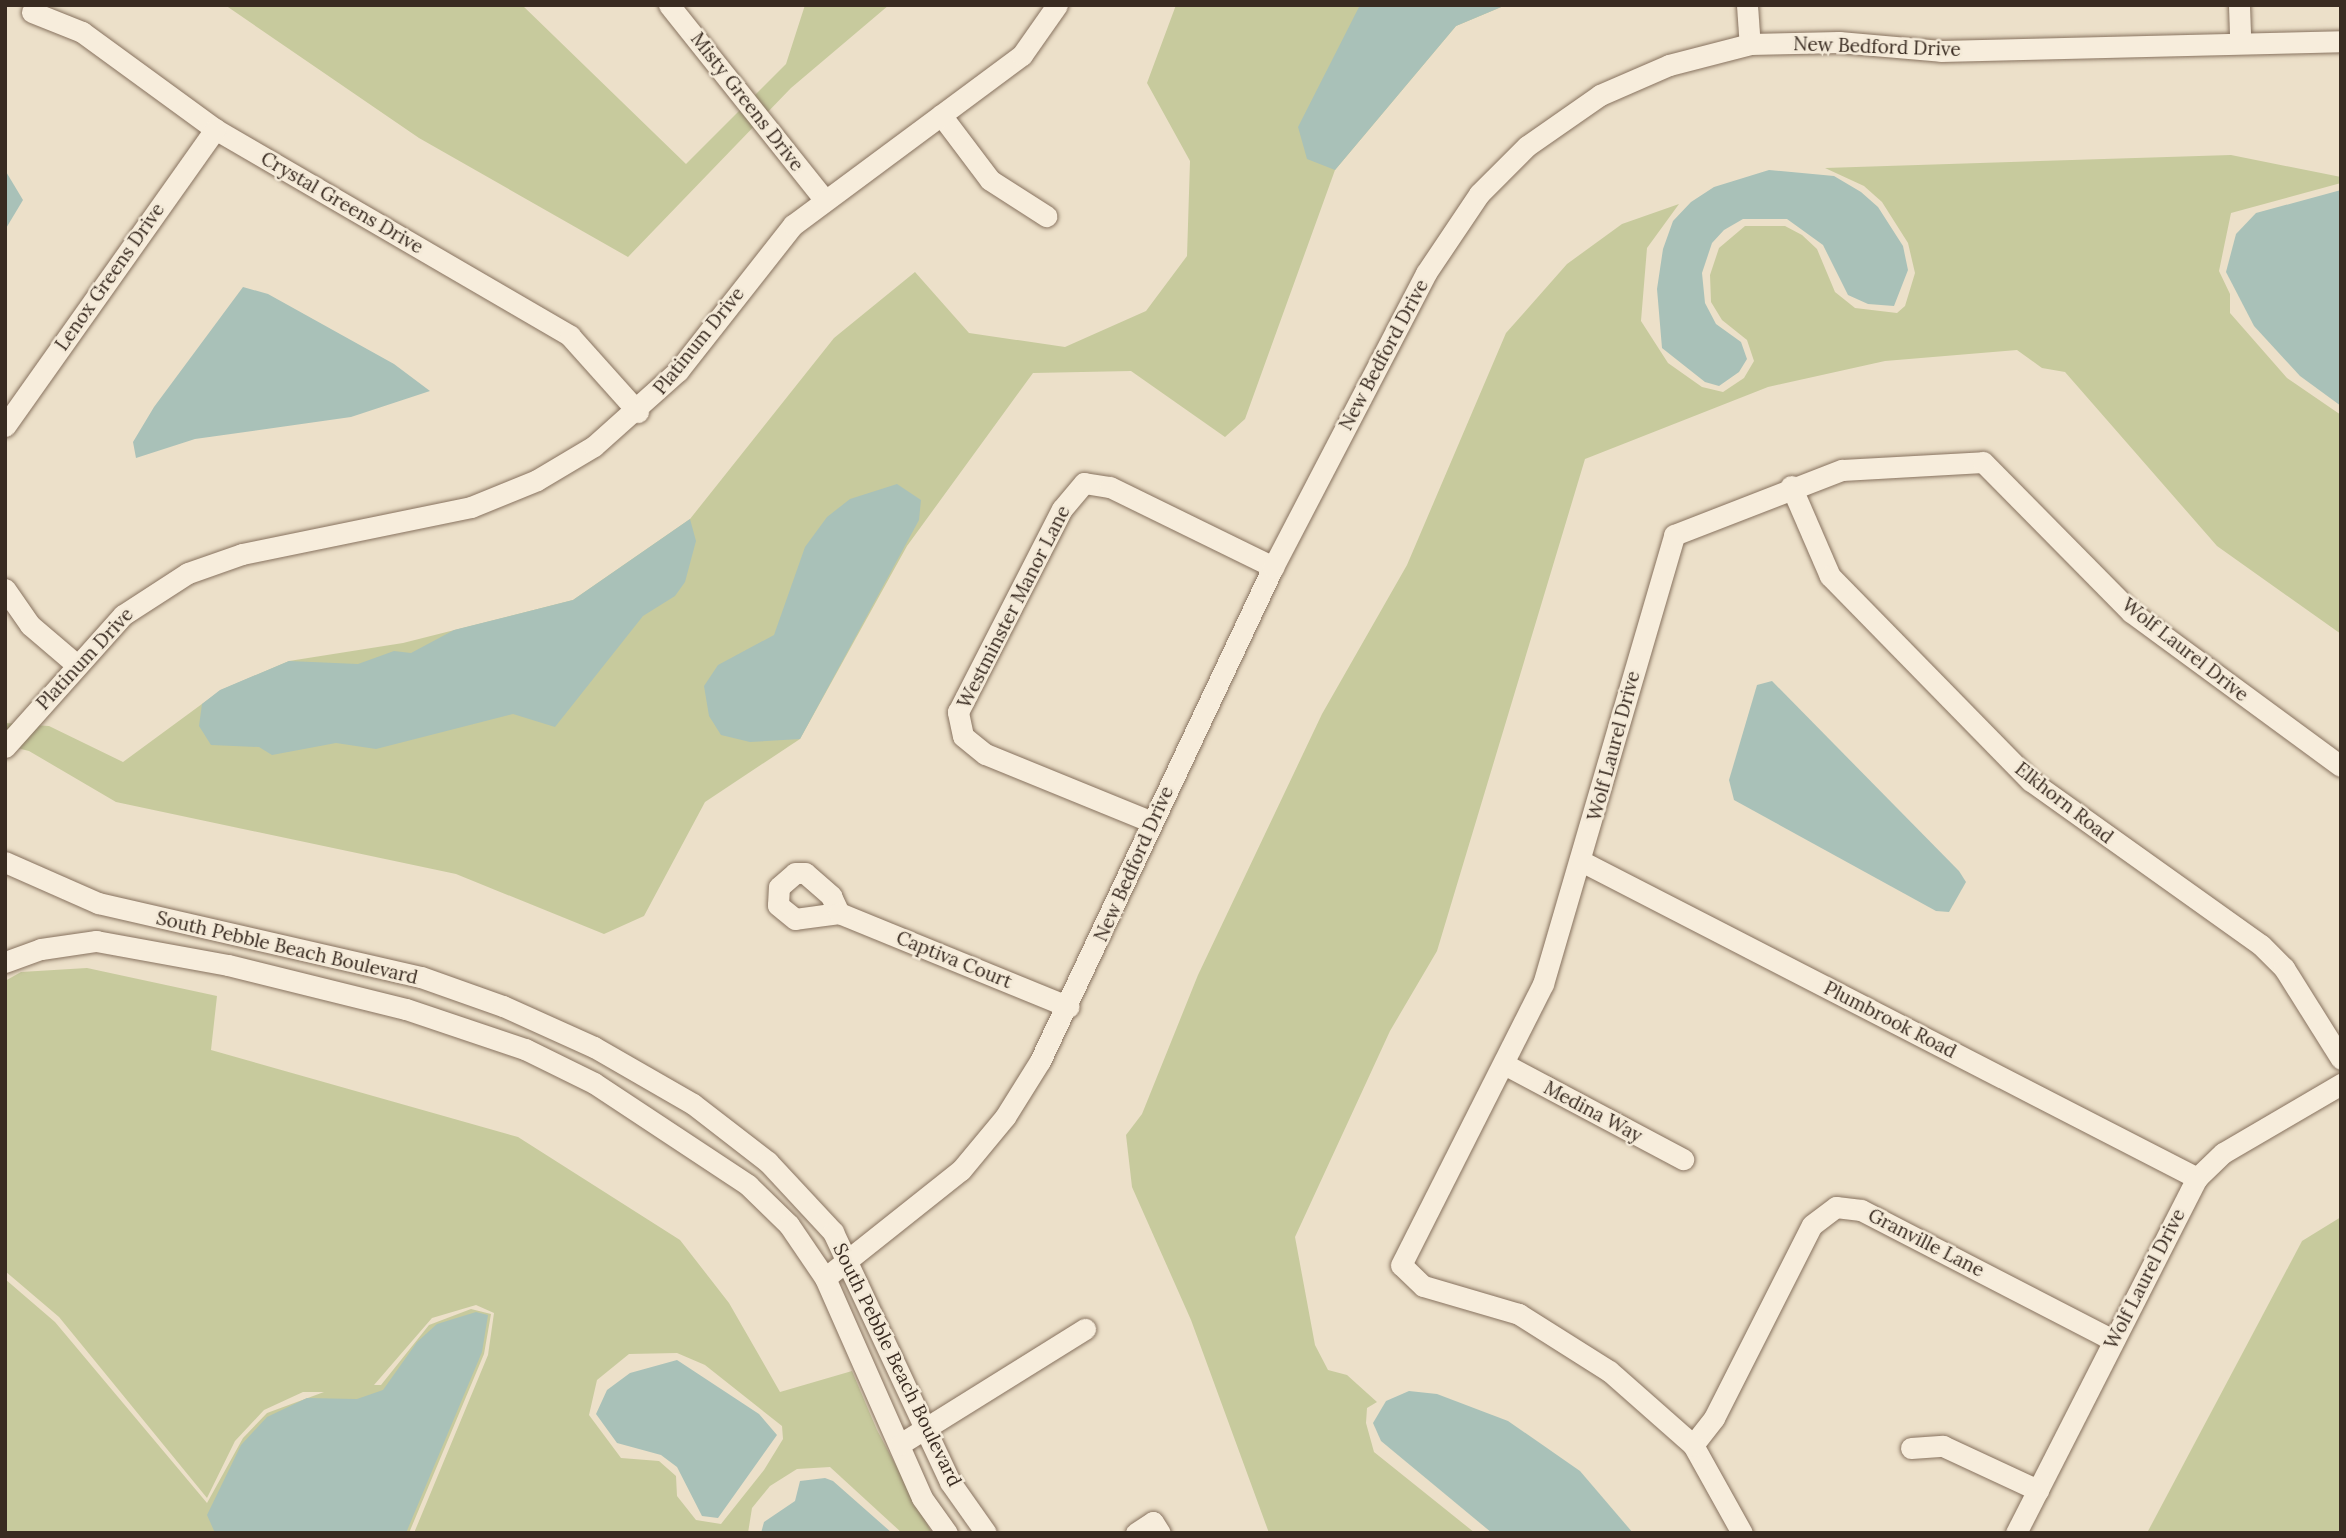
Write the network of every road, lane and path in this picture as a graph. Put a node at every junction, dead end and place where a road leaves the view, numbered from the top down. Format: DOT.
graph roads {
  1 [pos="669,5"];
  2 [pos="1057,5"];
  3 [pos="1747,5"];
  4 [pos="2239,5"];
  5 [pos="32,12"];
  6 [pos="2341,41"];
  7 [pos="2241,43"];
  8 [pos="1750,44"];
  9 [pos="941,115"];
  10 [pos="215,129"];
  11 [pos="824,199"];
  12 [pos="1046,216"];
  13 [pos="638,412"];
  14 [pos="5,426"];
  15 [pos="1791,486"];
  16 [pos="1273,567"];
  17 [pos="5,589"];
  18 [pos="77,665"];
  19 [pos="5,747"];
  20 [pos="2341,766"];
  21 [pos="1152,821"];
  22 [pos="5,862"];
  23 [pos="1583,862"];
  24 [pos="839,913"];
  25 [pos="234,933"];
  26 [pos="5,962"];
  27 [pos="228,965"];
  28 [pos="1069,1007"];
  29 [pos="2341,1059"];
  30 [pos="1504,1064"];
  31 [pos="2341,1084"];
  32 [pos="1683,1159"];
  33 [pos="2197,1178"];
  34 [pos="851,1262"];
  35 [pos="825,1278"];
  36 [pos="1085,1329"];
  37 [pos="2113,1340"];
  38 [pos="927,1428"];
  39 [pos="900,1444"];
  40 [pos="1693,1445"];
  41 [pos="1911,1448"];
  42 [pos="2038,1490"];
  43 [pos="947,1533"];
  44 [pos="986,1533"];
  45 [pos="1136,1533"];
  46 [pos="1160,1533"];
  47 [pos="1742,1533"];
  48 [pos="2016,1533"];
  1 -- 11 [label="street, Misty Greens Drive"];
  2 -- 9 [label="street, Platinum Drive"];
  3 -- 8 [label="street"];
  4 -- 7 [label="street"];
  5 -- 10 [label="street, Crystal Greens Drive"];
  6 -- 7 [label="street, New Bedford Drive"];
  7 -- 8 [label="street, New Bedford Drive"];
  8 -- 16 [label="street, New Bedford Drive"];
  9 -- 11 [label="street, Platinum Drive"];
  9 -- 12 [label="street"];
  10 -- 13 [label="street, Crystal Greens Drive"];
  10 -- 14 [label="street, Lenox Greens Drive"];
  11 -- 13 [label="street, Platinum Drive"];
  13 -- 18 [label="street, Platinum Drive"];
  15 -- 20 [label="street, Wolf Laurel Drive"];
  15 -- 23 [label="street, Wolf Laurel Drive"];
  15 -- 29 [label="street, Elkhorn Road"];
  16 -- 21 [label="street, New Bedford Drive"];
  16 -- 21 [label="street, Westminster Manor Lane"];
  17 -- 18 [label="street"];
  18 -- 19 [label="street, Platinum Drive"];
  21 -- 28 [label="street, New Bedford Drive"];
  22 -- 25 [label="street, South Pebble Beach Boulevard"];
  23 -- 30 [label="street, Wolf Laurel Drive"];
  23 -- 33 [label="street, Plumbrook Road"];
  24 -- 28 [label="street, Captiva Court"];
  25 -- 27 [label="street"];
  25 -- 34 [label="street, South Pebble Beach Boulevard"];
  26 -- 27 [label="street, South Pebble Beach Boulevard"];
  27 -- 35 [label="street, South Pebble Beach Boulevard"];
  28 -- 34 [label="street, New Bedford Drive"];
  30 -- 32 [label="street, Medina Way"];
  30 -- 40 [label="street, Wolf Laurel Drive"];
  31 -- 33 [label="street, Wolf Laurel Drive"];
  33 -- 37 [label="street, Wolf Laurel Drive"];
  34 -- 35 [label="street, New Bedford Drive"];
  34 -- 38 [label="street, South Pebble Beach Boulevard"];
  35 -- 39 [label="street, South Pebble Beach Boulevard"];
  36 -- 38 [label="street"];
  37 -- 40 [label="street, Granville Lane"];
  37 -- 42 [label="street, Wolf Laurel Drive"];
  38 -- 39 [label="street"];
  38 -- 44 [label="street, South Pebble Beach Boulevard"];
  39 -- 43 [label="street, South Pebble Beach Boulevard"];
  40 -- 47 [label="street, Wolf Laurel Drive"];
  41 -- 42 [label="street"];
  42 -- 48 [label="street, Wolf Laurel Drive"];
  45 -- 46 [label="street"];
}
